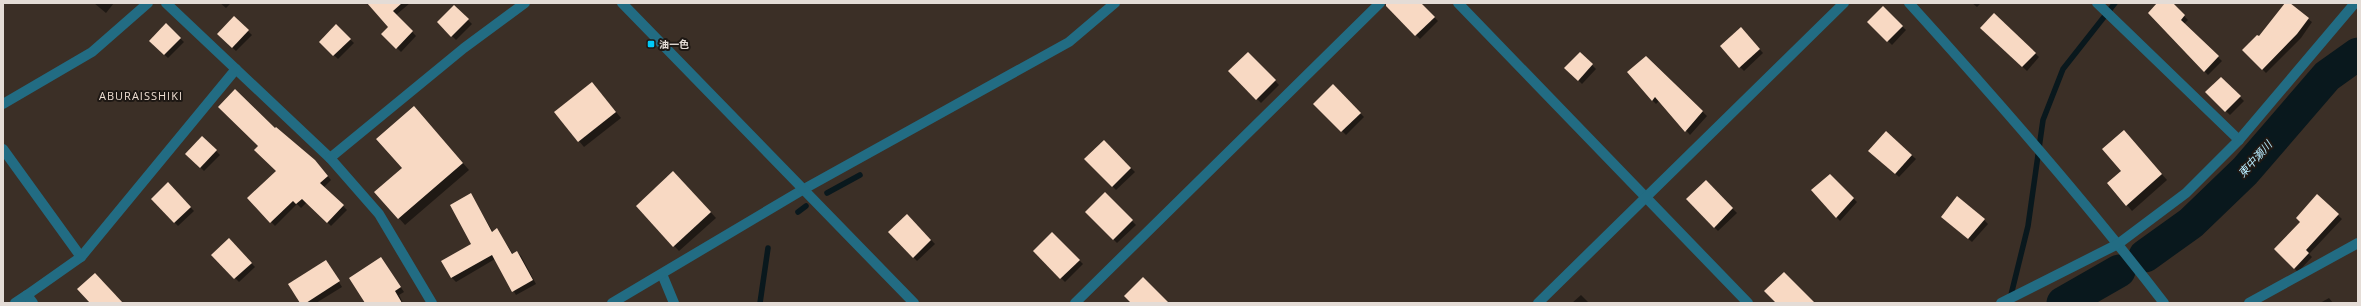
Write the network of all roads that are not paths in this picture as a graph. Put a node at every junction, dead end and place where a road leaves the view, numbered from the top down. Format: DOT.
graph roads {
  1 [pos="148,3"];
  2 [pos="166,3"];
  3 [pos="525,3"];
  4 [pos="622,3"];
  5 [pos="1115,3"];
  6 [pos="1380,3"];
  7 [pos="1458,3"];
  8 [pos="1844,3"];
  9 [pos="1909,3"];
  10 [pos="2355,3"];
  11 [pos="2097,4"];
  12 [pos="236,70"];
  13 [pos="3,104"];
  14 [pos="2239,140"];
  15 [pos="3,149"];
  16 [pos="330,158"];
  17 [pos="804,189"];
  18 [pos="1646,198"];
  19 [pos="2358,243"];
  20 [pos="2118,244"];
  21 [pos="81,257"];
  22 [pos="662,274"];
  23 [pos="30,299"];
  24 [pos="15,303"];
  25 [pos="432,303"];
  26 [pos="612,303"];
  27 [pos="674,303"];
  28 [pos="914,303"];
  29 [pos="1075,303"];
  30 [pos="1538,303"];
  31 [pos="1748,303"];
  32 [pos="2000,303"];
  33 [pos="2164,303"];
  34 [pos="2248,303"];
  1 -- 13 [label="street"];
  2 -- 12 [label="street"];
  3 -- 16 [label="street"];
  4 -- 17 [label="street"];
  5 -- 17 [label="street"];
  6 -- 29 [label="street"];
  7 -- 18 [label="street"];
  8 -- 18 [label="street"];
  9 -- 20 [label="street"];
  10 -- 14 [label="street"];
  11 -- 14 [label="street"];
  12 -- 16 [label="street"];
  12 -- 21 [label="street"];
  14 -- 20 [label="street"];
  15 -- 21 [label="street"];
  16 -- 25 [label="street"];
  17 -- 22 [label="street"];
  17 -- 28 [label="street"];
  18 -- 30 [label="street"];
  18 -- 31 [label="street"];
  19 -- 34 [label="street"];
  20 -- 32 [label="street"];
  20 -- 33 [label="street"];
  21 -- 23 [label="street"];
  22 -- 26 [label="street"];
  22 -- 27 [label="street"];
  23 -- 24 [label="street"];
}
